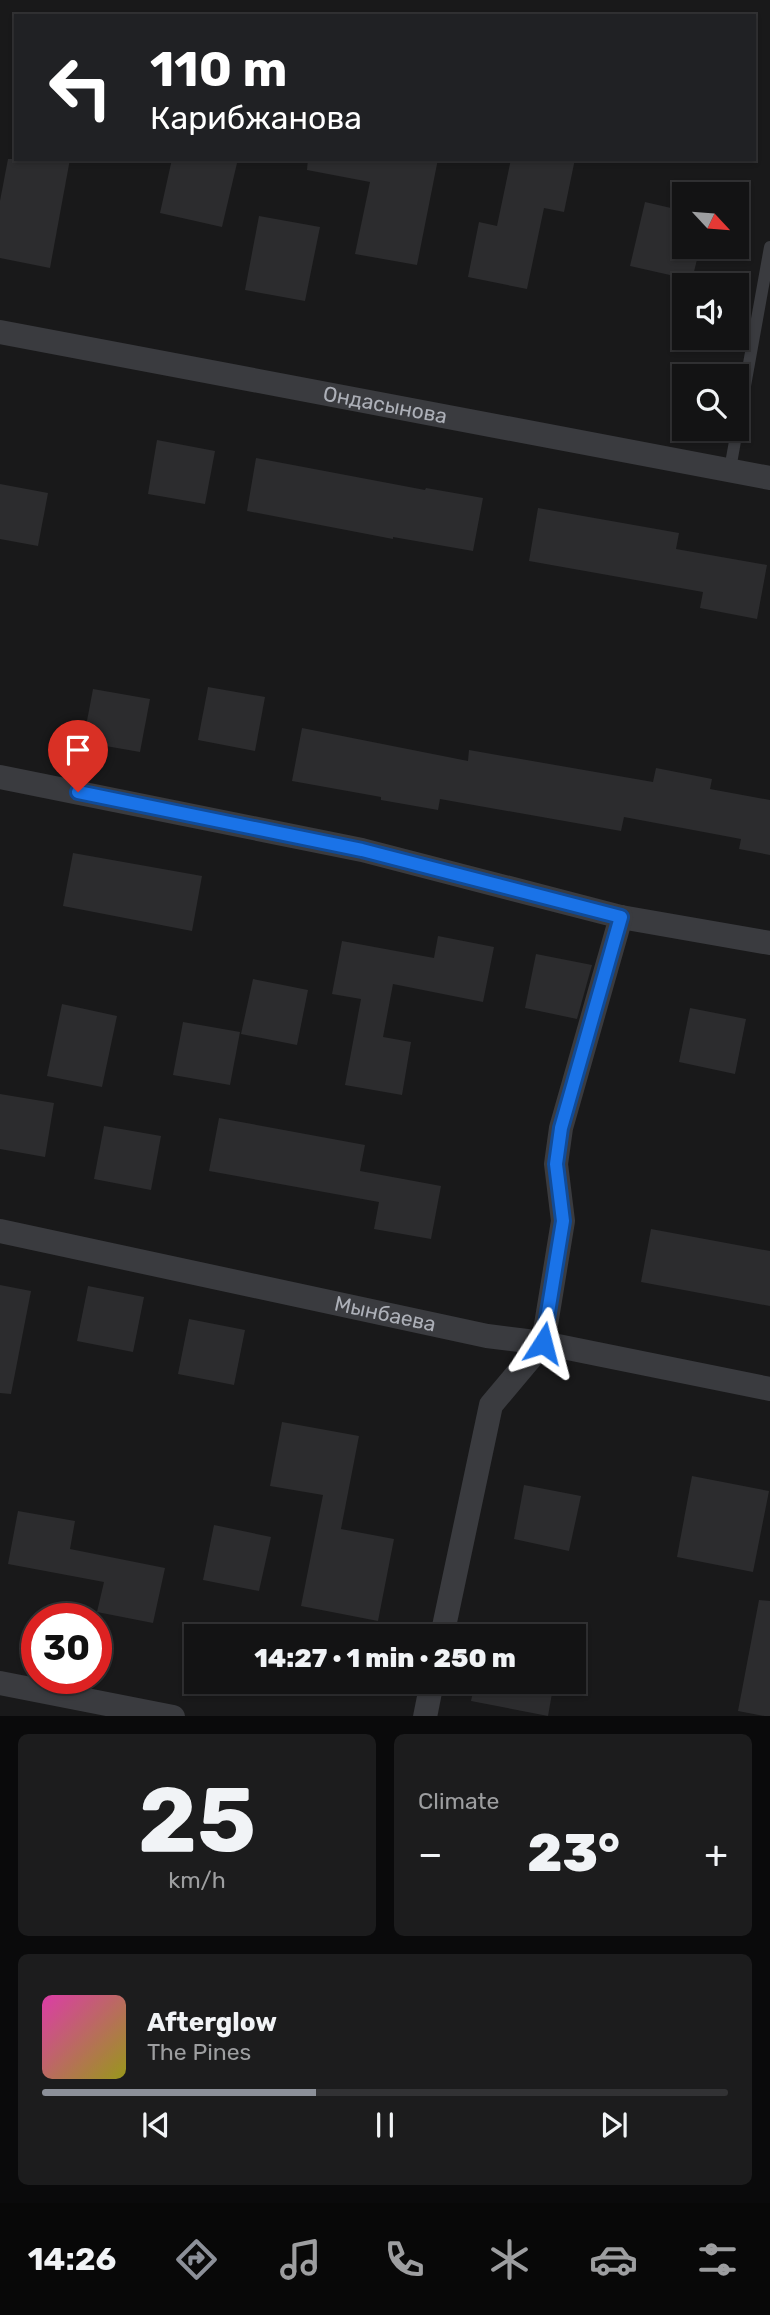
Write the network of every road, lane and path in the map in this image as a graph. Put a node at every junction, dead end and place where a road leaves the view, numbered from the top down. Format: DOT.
graph roads {
  1 [pos="770,247"];
  2 [pos="0,332"];
  3 [pos="730,469"];
  4 [pos="770,478"];
  5 [pos="0,777"];
  6 [pos="621,917"];
  7 [pos="770,943"];
  8 [pos="0,1231"];
  9 [pos="543,1343"];
  10 [pos="770,1390"];
  11 [pos="445,1624"];
  12 [pos="0,1683"];
  13 [pos="430,1694"];
  14 [pos="168,1716"];
  15 [pos="425,1716"];
  1 -- 3 [label="lane"];
  2 -- 3 [label="street, Ондасынова"];
  3 -- 4 [label="street, Ондасынова"];
  5 -- 6 [label="street"];
  6 -- 7 [label="street"];
  6 -- 9 [label="street"];
  8 -- 9 [label="street, Мынбаева"];
  9 -- 10 [label="street, Мынбаева"];
  9 -- 11 [label="street"];
  12 -- 14 [label="street"];
  13 -- 15 [label="street"];
}
